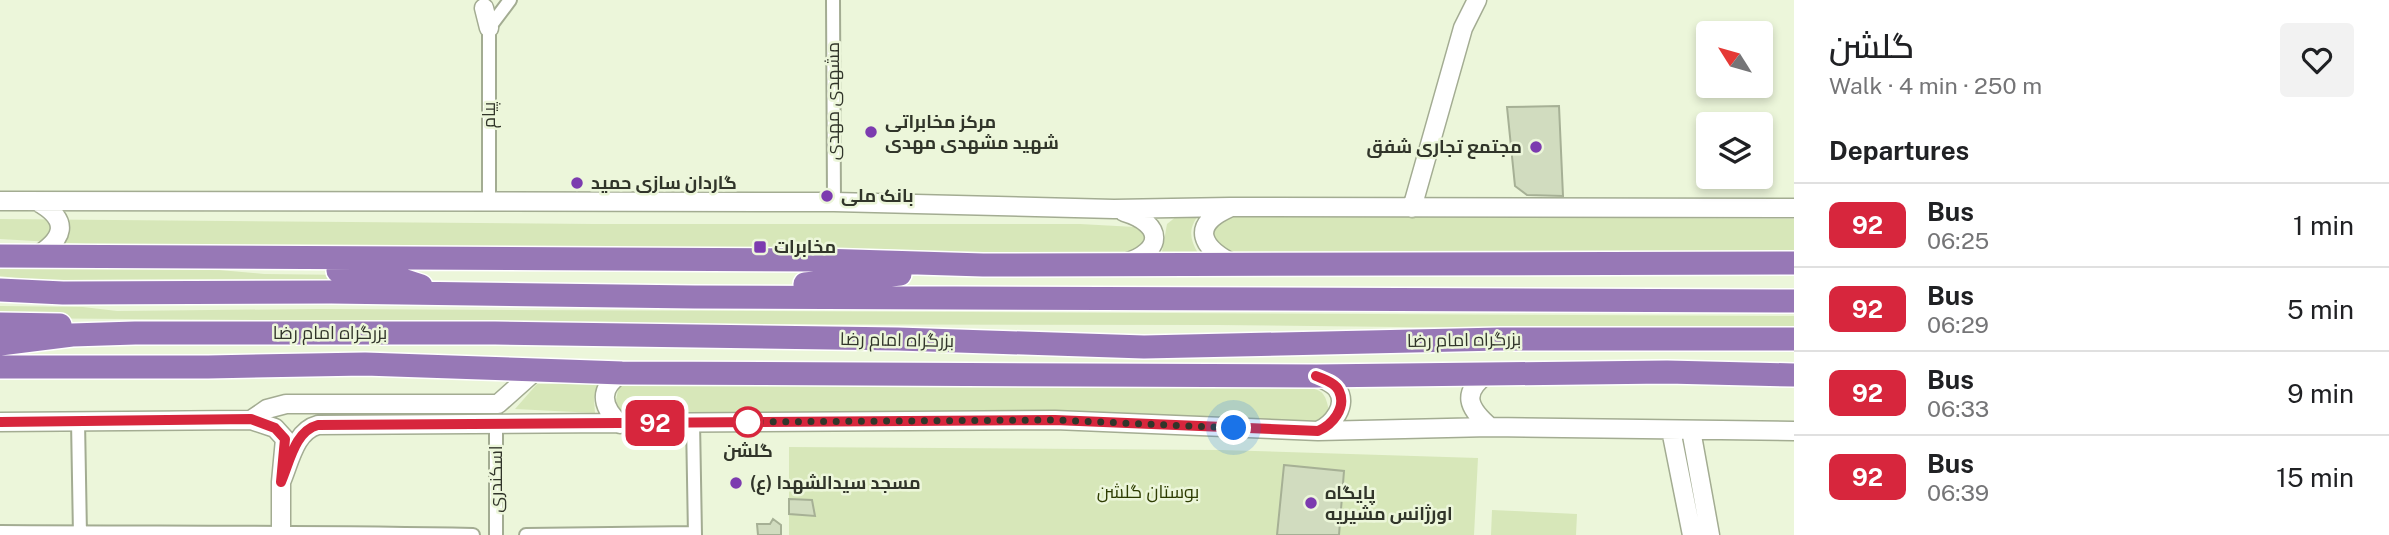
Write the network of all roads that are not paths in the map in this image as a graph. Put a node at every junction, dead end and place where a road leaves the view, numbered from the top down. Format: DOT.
graph roads {
  1 [pos="510,0"];
  2 [pos="832,0"];
  3 [pos="1477,0"];
  4 [pos="486,3"];
  5 [pos="489,28"];
  6 [pos="0,201"];
  7 [pos="38,202"];
  8 [pos="489,202"];
  9 [pos="834,202"];
  10 [pos="1230,207"];
  11 [pos="1412,208"];
  12 [pos="1794,208"];
  13 [pos="1114,209"];
  14 [pos="0,256"];
  15 [pos="35,257"];
  16 [pos="186,258"];
  17 [pos="1794,263"];
  18 [pos="1118,264"];
  19 [pos="1234,264"];
  20 [pos="983,265"];
  21 [pos="0,290"];
  22 [pos="447,294"];
  23 [pos="694,297"];
  24 [pos="1794,301"];
  25 [pos="0,324"];
  26 [pos="135,333"];
  27 [pos="898,339"];
  28 [pos="1794,339"];
  29 [pos="0,344"];
  30 [pos="1794,363"];
  31 [pos="0,367"];
  32 [pos="534,372"];
  33 [pos="622,373"];
  34 [pos="1487,374"];
  35 [pos="1724,374"];
  36 [pos="1214,375"];
  37 [pos="1794,375"];
  38 [pos="1316,376"];
  39 [pos="251,419"];
  40 [pos="79,421"];
  41 [pos="0,422"];
  42 [pos="693,422"];
  43 [pos="496,424"];
  44 [pos="620,424"];
  45 [pos="1490,427"];
  46 [pos="1671,430"];
  47 [pos="1690,430"];
  48 [pos="1794,430"];
  49 [pos="1318,431"];
  50 [pos="281,482"];
  51 [pos="0,532"];
  52 [pos="281,533"];
  53 [pos="79,534"];
  54 [pos="695,534"];
  55 [pos="472,535"];
  56 [pos="496,535"];
  57 [pos="526,535"];
  58 [pos="1692,535"];
  59 [pos="1710,535"];
  1 -- 5 [label="street"];
  2 -- 9 [label="street, مشهدی مهدی"];
  3 -- 11 [label="main road"];
  4 -- 5 [label="main road, پیام"];
  5 -- 8 [label="street, پیام"];
  6 -- 7 [label="main road"];
  7 -- 8 [label="main road"];
  7 -- 15 [label="main road"];
  8 -- 9 [label="main road"];
  9 -- 13 [label="main road"];
  10 -- 11 [label="main road"];
  10 -- 13 [label="main road"];
  10 -- 19 [label="main road"];
  11 -- 12 [label="main road"];
  13 -- 18 [label="main road"];
  14 -- 15 [label="highway"];
  15 -- 16 [label="highway"];
  16 -- 20 [label="highway"];
  16 -- 22 [label="highway"];
  17 -- 19 [label="highway"];
  18 -- 19 [label="highway"];
  18 -- 20 [label="highway"];
  20 -- 23 [label="highway"];
  21 -- 22 [label="highway"];
  22 -- 23 [label="highway"];
  23 -- 24 [label="highway"];
  25 -- 26 [label="highway"];
  26 -- 27 [label="highway, بزرگراه امام رضا"];
  26 -- 29 [label="highway, بزرگراه امام رضا"];
  27 -- 28 [label="highway, بزرگراه امام رضا"];
  27 -- 36 [label="highway"];
  30 -- 35 [label="highway"];
  31 -- 32 [label="highway"];
  32 -- 33 [label="highway"];
  32 -- 39 [label="main road"];
  33 -- 36 [label="highway"];
  33 -- 44 [label="main road"];
  34 -- 35 [label="highway"];
  34 -- 38 [label="highway"];
  34 -- 45 [label="main road"];
  35 -- 37 [label="highway"];
  36 -- 38 [label="highway"];
  38 -- 49 [label="main road"];
  39 -- 40 [label="main road"];
  39 -- 50 [label="main road"];
  40 -- 41 [label="main road"];
  40 -- 53 [label="street"];
  42 -- 44 [label="main road"];
  42 -- 49 [label="main road"];
  42 -- 54 [label="street"];
  43 -- 44 [label="main road"];
  43 -- 50 [label="main road"];
  43 -- 56 [label="street, اسکندری"];
  45 -- 46 [label="main road"];
  45 -- 49 [label="main road"];
  46 -- 47 [label="main road"];
  46 -- 58 [label="main road"];
  47 -- 48 [label="main road"];
  47 -- 59 [label="main road"];
  50 -- 52 [label="main road"];
  51 -- 53 [label="street"];
  52 -- 53 [label="street"];
  52 -- 55 [label="street"];
  54 -- 57 [label="street"];
}
